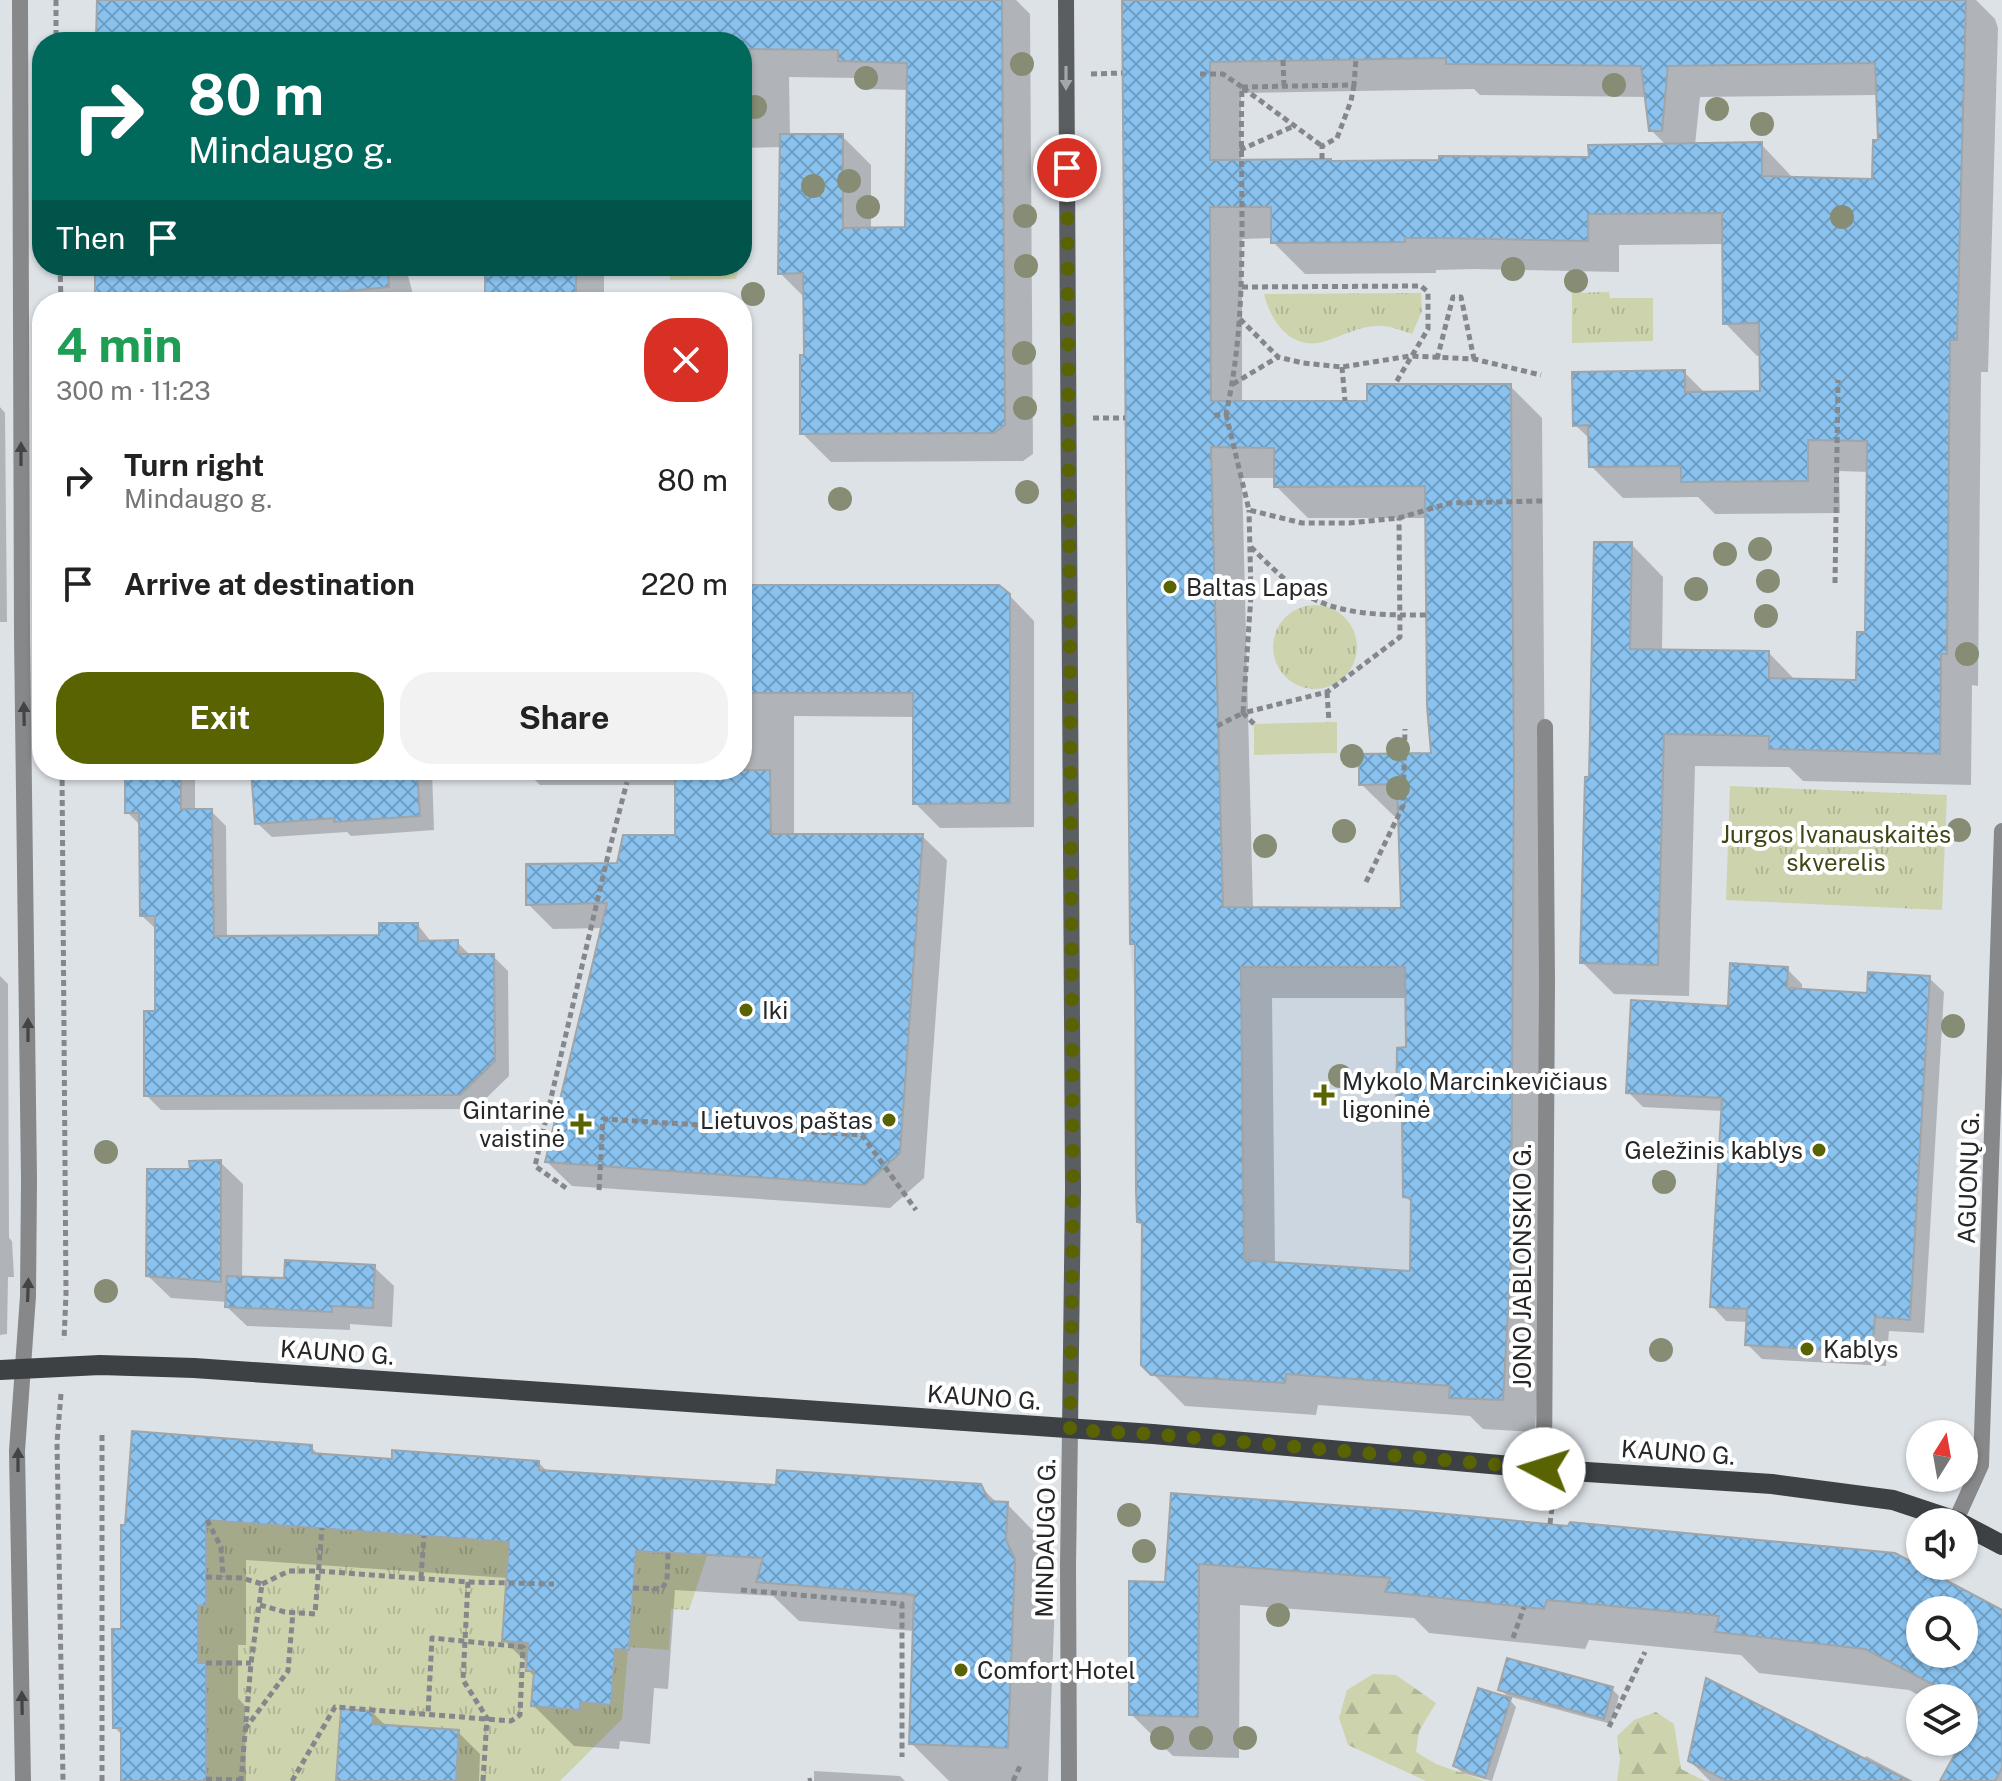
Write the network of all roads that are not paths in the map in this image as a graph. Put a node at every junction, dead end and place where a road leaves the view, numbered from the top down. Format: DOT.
graph roads {
  1 [pos="20,0"];
  2 [pos="1066,0"];
  3 [pos="1545,727"];
  4 [pos="2002,831"];
  5 [pos="22,1368"];
  6 [pos="0,1370"];
  7 [pos="1070,1430"];
  8 [pos="1544,1469"];
  9 [pos="1917,1508"];
  10 [pos="1965,1508"];
  11 [pos="1978,1532"];
  12 [pos="2002,1545"];
  13 [pos="23,1781"];
  14 [pos="1069,1781"];
  5 -- 1 [label="street, one-way"];
  2 -- 7 [label="main road, MINDAUGO G., one-way"];
  3 -- 8 [label="street, JONO JABLONSKIO G."];
  4 -- 10 [label="street, AGUONŲ G."];
  5 -- 6 [label="main road, KAUNO G."];
  5 -- 7 [label="main road, KAUNO G."];
  13 -- 5 [label="street, one-way"];
  7 -- 8 [label="main road, KAUNO G."];
  7 -- 14 [label="street, MINDAUGO G."];
  8 -- 9 [label="main road, KAUNO G."];
  11 -- 12 [label="main road, KAUNO G."];
}
